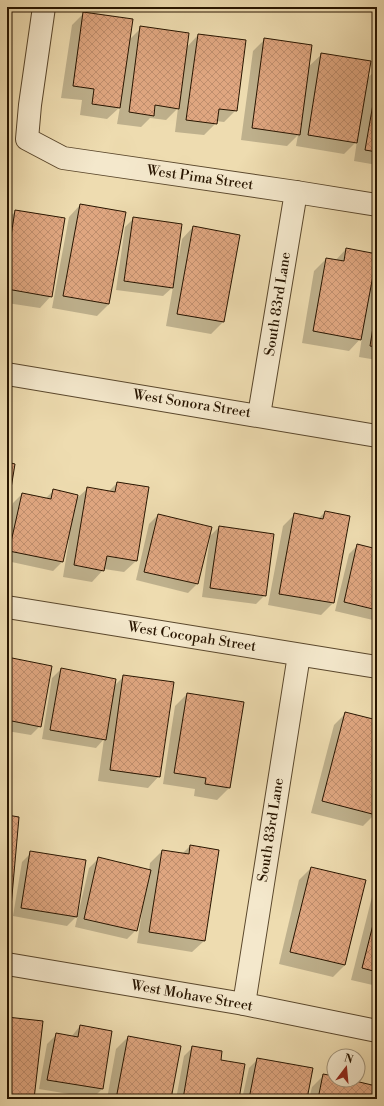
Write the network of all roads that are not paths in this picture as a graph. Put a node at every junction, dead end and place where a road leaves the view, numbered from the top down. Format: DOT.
graph roads {
  1 [pos="44,7"];
  2 [pos="296,192"];
  3 [pos="377,205"];
  4 [pos="7,374"];
  5 [pos="259,415"];
  6 [pos="377,436"];
  7 [pos="7,607"];
  8 [pos="299,655"];
  9 [pos="377,667"];
  10 [pos="7,964"];
  11 [pos="244,1004"];
  12 [pos="377,1031"];
  1 -- 2 [label="street, West Pima Street"];
  2 -- 3 [label="street, West Pima Street"];
  2 -- 5 [label="street, South 83rd Lane"];
  4 -- 5 [label="street, West Sonora Street"];
  5 -- 6 [label="street, West Sonora Street"];
  7 -- 8 [label="street, West Cocopah Street"];
  8 -- 9 [label="street, West Cocopah Street"];
  8 -- 11 [label="street, South 83rd Lane"];
  10 -- 11 [label="street, West Mohave Street"];
  11 -- 12 [label="street, West Mohave Street"];
}
